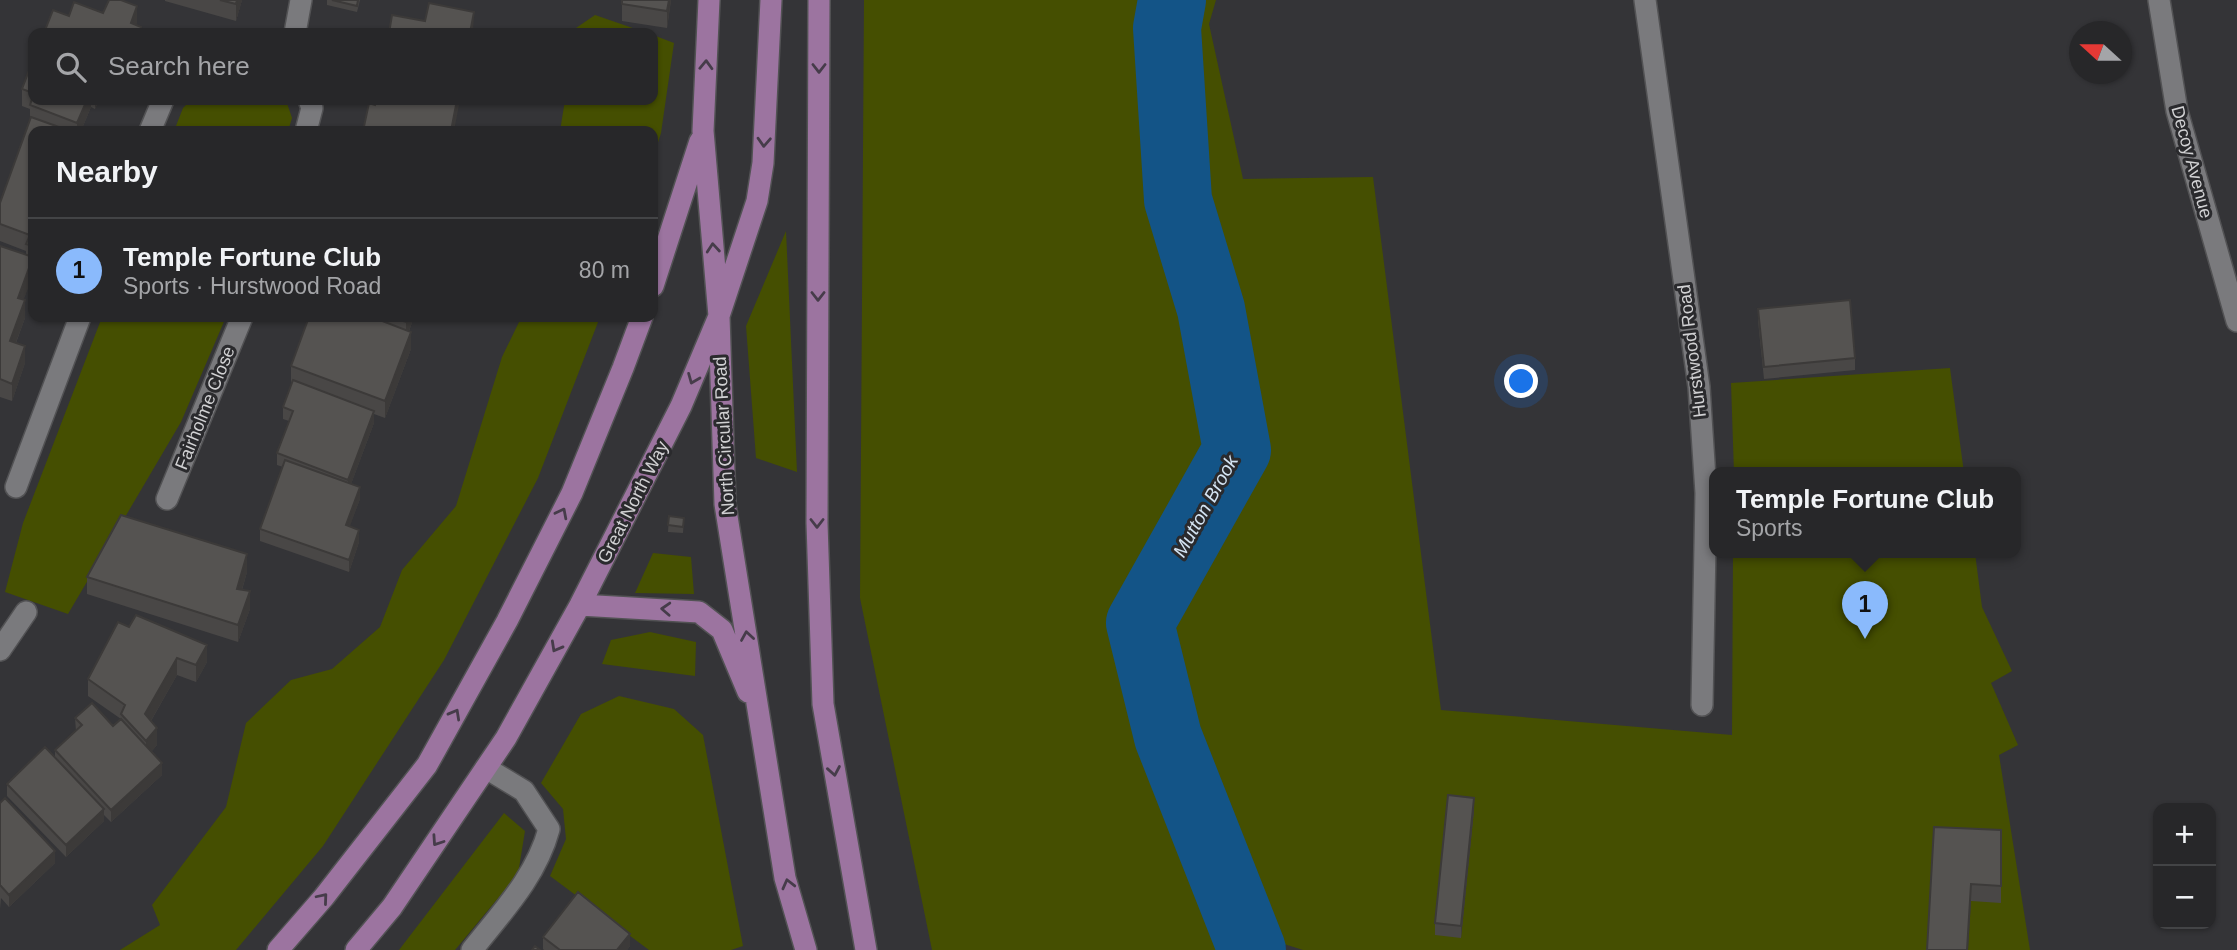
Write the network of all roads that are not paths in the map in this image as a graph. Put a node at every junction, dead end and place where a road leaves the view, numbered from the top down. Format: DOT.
graph roads {
  1 [pos="301,0"];
  2 [pos="709,0"];
  3 [pos="771,0"];
  4 [pos="819,0"];
  5 [pos="1645,0"];
  6 [pos="2159,0"];
  7 [pos="296,28"];
  8 [pos="161,105"];
  9 [pos="311,105"];
  10 [pos="152,126"];
  11 [pos="307,126"];
  12 [pos="703,131"];
  13 [pos="658,270"];
  14 [pos="719,316"];
  15 [pos="2237,321"];
  16 [pos="78,322"];
  17 [pos="240,322"];
  18 [pos="640,322"];
  19 [pos="16,488"];
  20 [pos="167,499"];
  21 [pos="580,605"];
  22 [pos="26,611"];
  23 [pos="0,650"];
  24 [pos="1702,705"];
  25 [pos="762,726"];
  26 [pos="486,768"];
  27 [pos="278,950"];
  28 [pos="356,950"];
  29 [pos="472,950"];
  30 [pos="806,950"];
  31 [pos="866,950"];
  1 -- 7 [label="street"];
  12 -- 2 [label="highway, North Circular Road, one-way"];
  3 -- 14 [label="highway, Great North Way, one-way"];
  4 -- 31 [label="highway, one-way"];
  5 -- 24 [label="street, Hurstwood Road"];
  6 -- 15 [label="street, Decoy Avenue"];
  8 -- 10 [label="street"];
  9 -- 11 [label="street"];
  12 -- 13 [label="highway"];
  14 -- 12 [label="highway, North Circular Road, one-way"];
  14 -- 21 [label="highway, Great North Way, one-way"];
  25 -- 14 [label="highway, North Circular Road, one-way"];
  16 -- 19 [label="street"];
  17 -- 20 [label="street, Fairholme Close"];
  27 -- 18 [label="highway, one-way"];
  25 -- 21 [label="highway, one-way"];
  21 -- 26 [label="highway, Great North Way, one-way"];
  22 -- 23 [label="street"];
  30 -- 25 [label="highway, North Circular Road, one-way"];
  26 -- 28 [label="highway, Great North Way, one-way"];
  26 -- 29 [label="street"];
}
